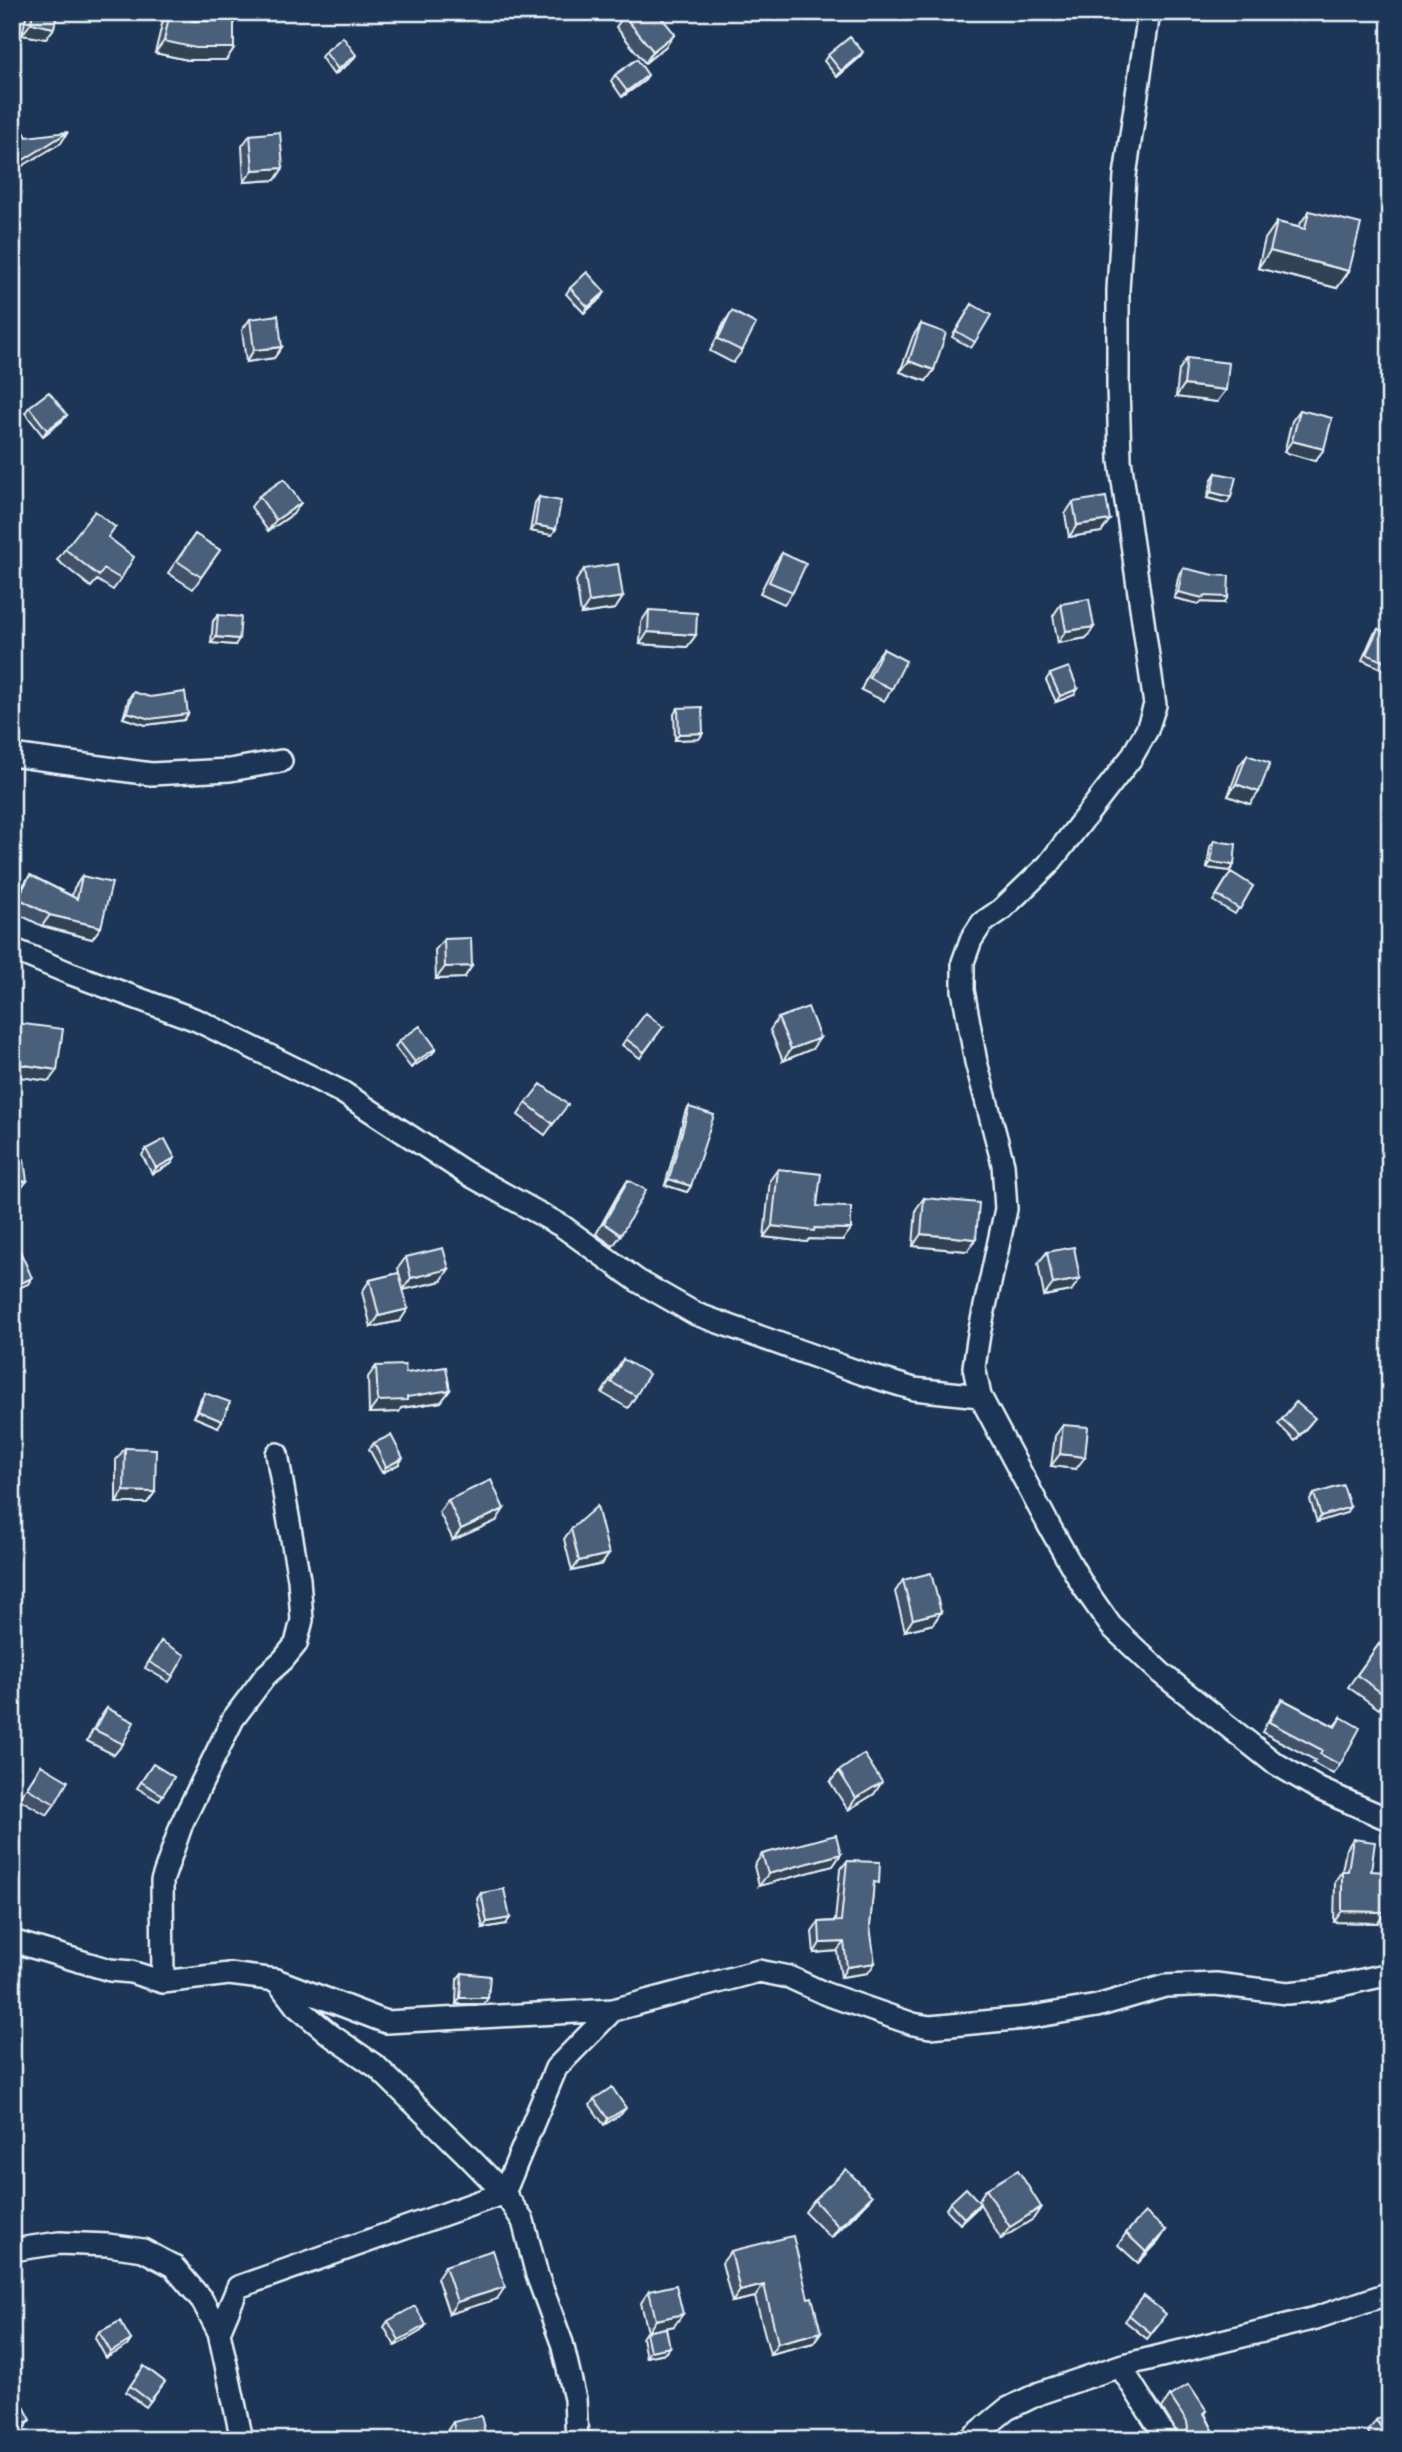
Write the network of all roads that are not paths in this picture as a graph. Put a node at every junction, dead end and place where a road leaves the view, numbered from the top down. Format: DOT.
graph roads {
  1 [pos="1149,12"];
  2 [pos="12,755"];
  3 [pos="281,761"];
  4 [pos="12,949"];
  5 [pos="980,1396"];
  6 [pos="278,1454"];
  7 [pos="1390,1820"];
  8 [pos="12,1941"];
  9 [pos="1390,1975"];
  10 [pos="276,1980"];
  11 [pos="163,1982"];
  12 [pos="612,2010"];
  13 [pos="504,2193"];
  14 [pos="12,2250"];
  15 [pos="1390,2293"];
  16 [pos="219,2332"];
  17 [pos="1120,2366"];
  18 [pos="242,2440"];
  19 [pos="577,2440"];
  20 [pos="969,2440"];
  21 [pos="1167,2440"];
  1 -- 5 [label="street"];
  2 -- 3 [label="street"];
  4 -- 5 [label="street"];
  5 -- 7 [label="street"];
  6 -- 11 [label="street"];
  8 -- 11 [label="street"];
  9 -- 12 [label="street"];
  10 -- 11 [label="street"];
  10 -- 12 [label="street"];
  10 -- 13 [label="street"];
  12 -- 13 [label="street"];
  13 -- 16 [label="street"];
  13 -- 19 [label="street"];
  14 -- 16 [label="street"];
  15 -- 17 [label="street"];
  16 -- 18 [label="street"];
  17 -- 20 [label="street"];
  17 -- 21 [label="street"];
}
